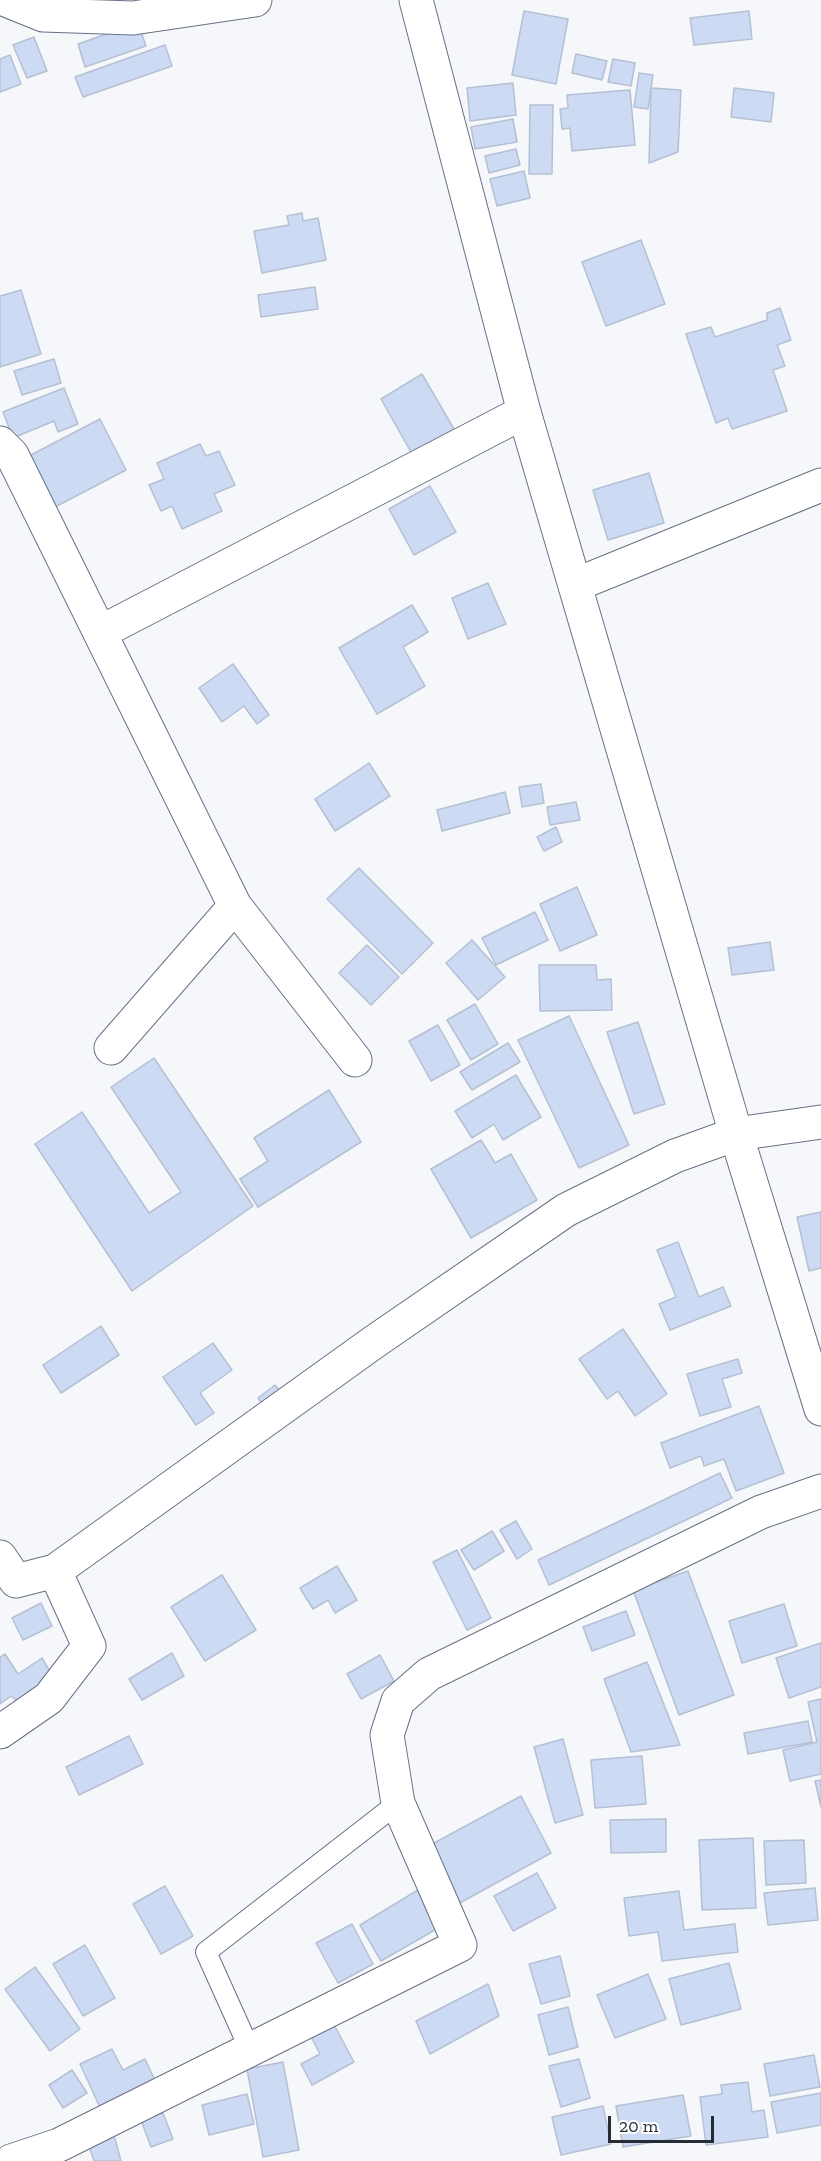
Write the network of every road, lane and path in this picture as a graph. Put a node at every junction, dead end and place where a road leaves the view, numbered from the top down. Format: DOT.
graph roads {
  1 [pos="6,0"];
  2 [pos="255,0"];
  3 [pos="416,0"];
  4 [pos="524,412"];
  5 [pos="0,443"];
  6 [pos="821,485"];
  7 [pos="575,585"];
  8 [pos="101,632"];
  9 [pos="235,906"];
  10 [pos="111,1048"];
  11 [pos="355,1060"];
  12 [pos="821,1122"];
  13 [pos="736,1134"];
  14 [pos="821,1409"];
  15 [pos="821,1491"];
  16 [pos="0,1557"];
  17 [pos="54,1571"];
  18 [pos="0,1732"];
  19 [pos="398,1803"];
  20 [pos="250,2050"];
  21 [pos="62,2153"];
  22 [pos="11,2161"];
  1 -- 2 [label="street"];
  3 -- 4 [label="street"];
  4 -- 7 [label="street"];
  4 -- 8 [label="street"];
  5 -- 8 [label="street"];
  6 -- 7 [label="street"];
  7 -- 13 [label="street"];
  8 -- 9 [label="street"];
  9 -- 10 [label="street"];
  9 -- 11 [label="street"];
  12 -- 13 [label="street"];
  13 -- 14 [label="street"];
  13 -- 17 [label="street"];
  15 -- 19 [label="street"];
  16 -- 17 [label="street"];
  17 -- 18 [label="street"];
  19 -- 20 [label="lane"];
  19 -- 20 [label="street"];
  20 -- 21 [label="street"];
  21 -- 22 [label="street"];
}
